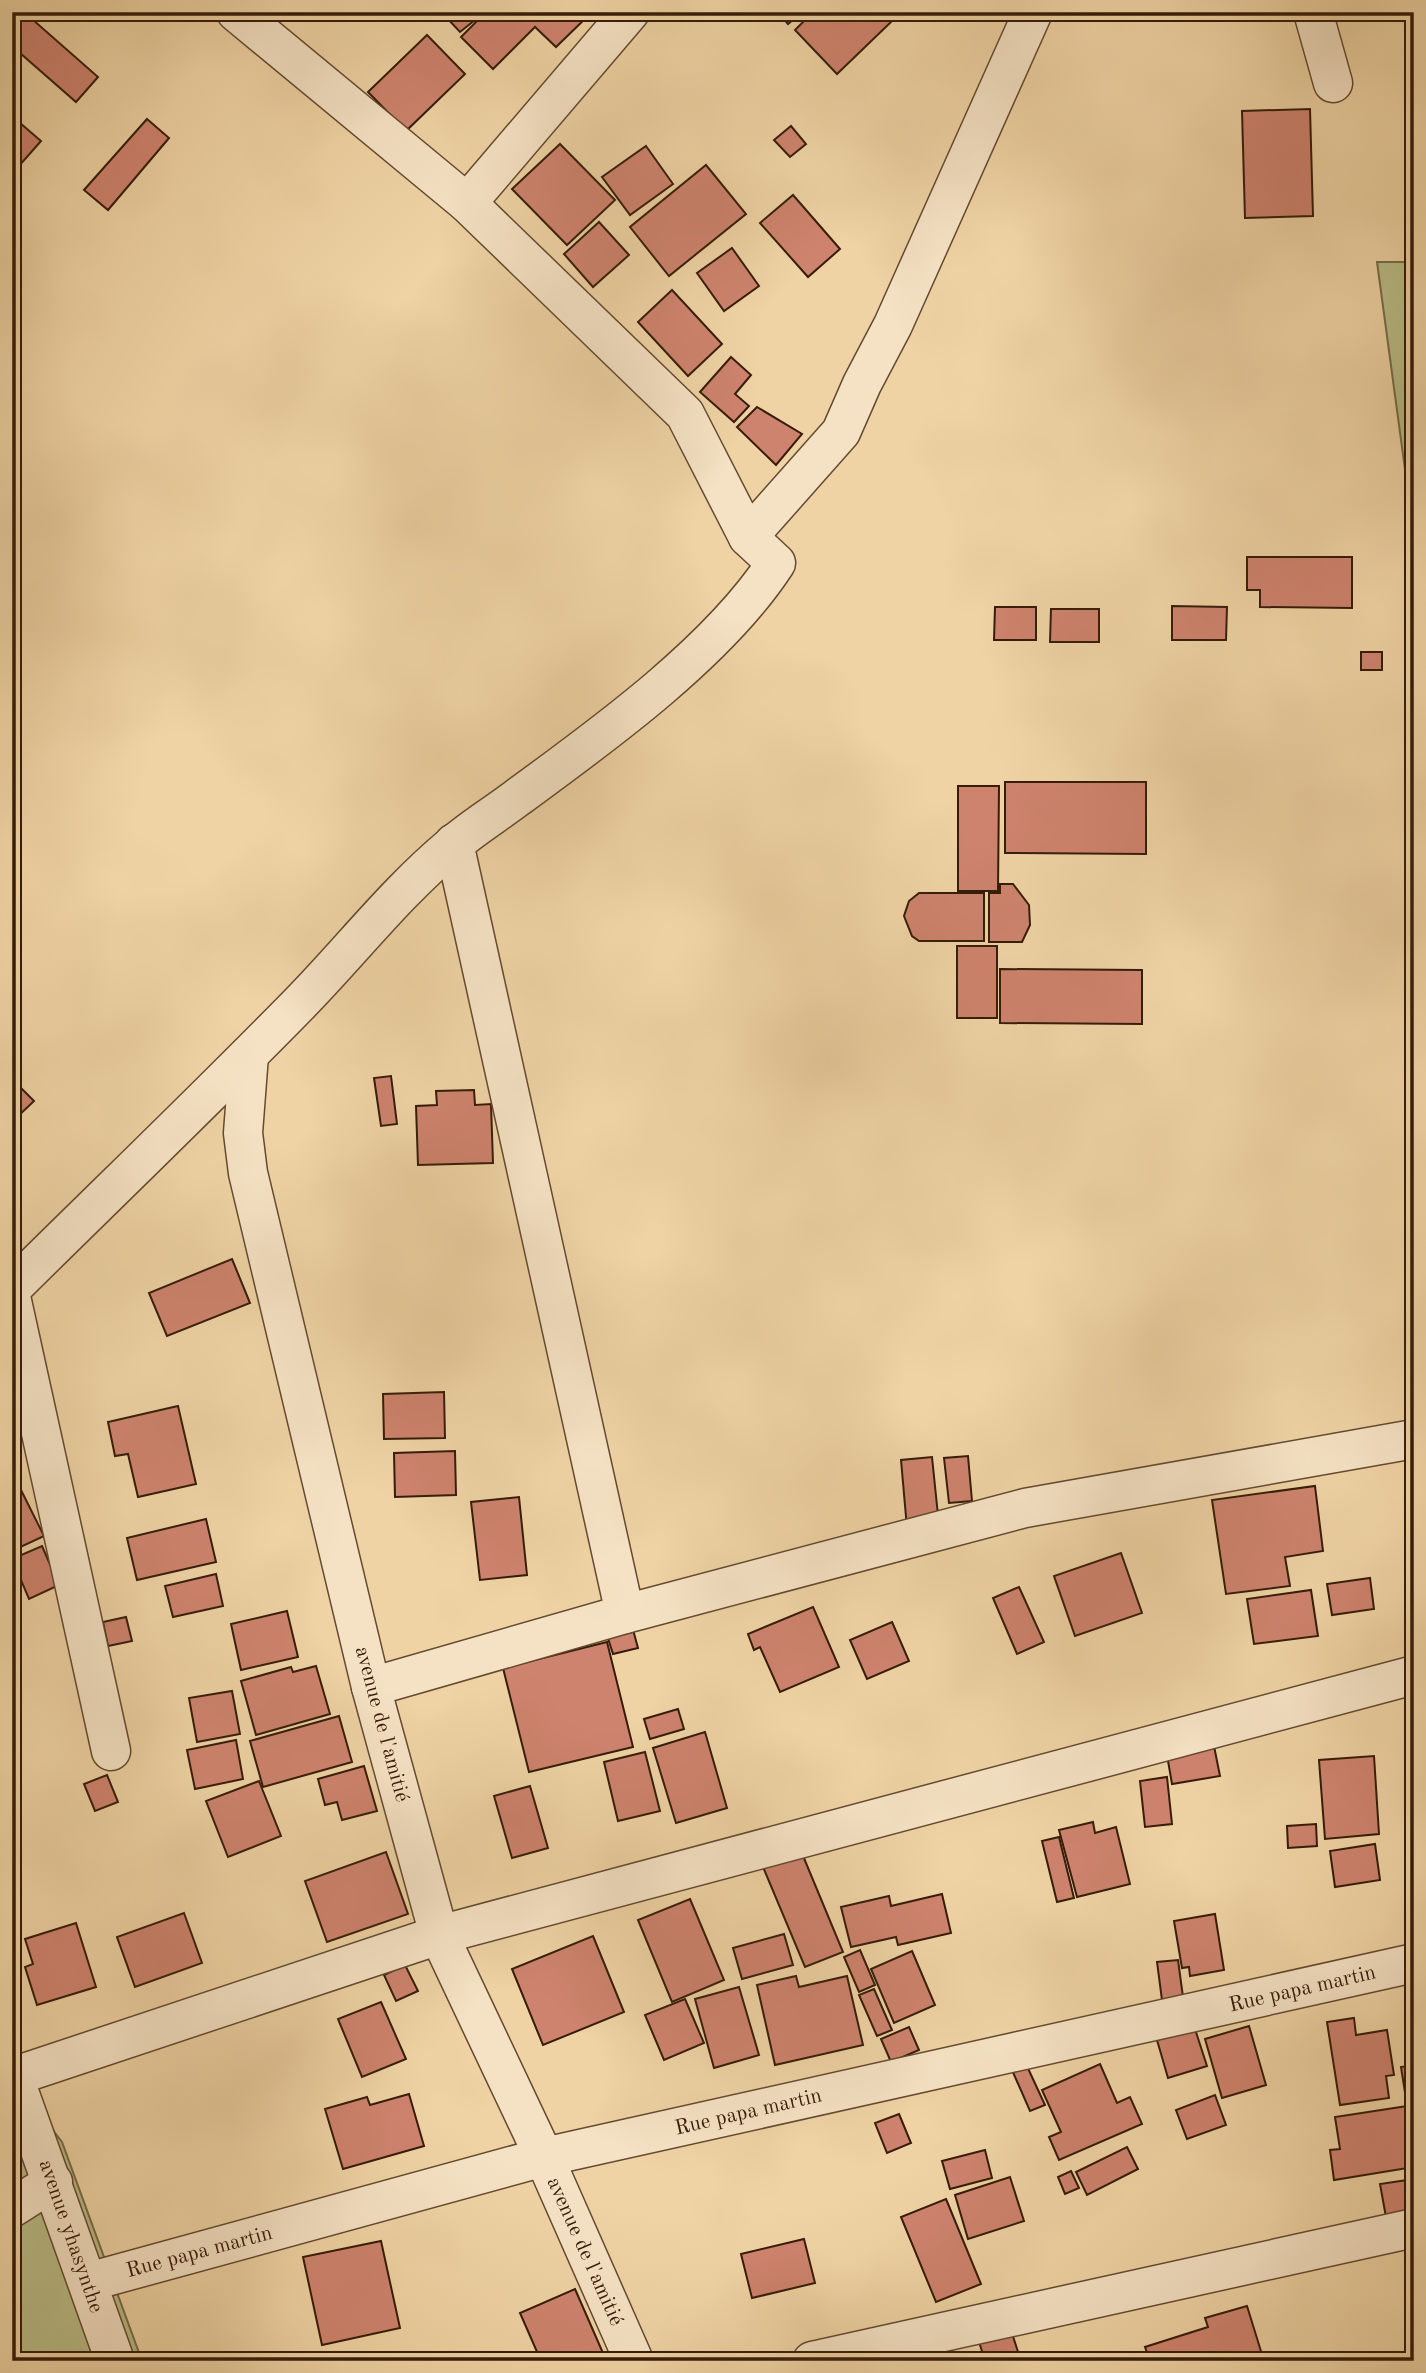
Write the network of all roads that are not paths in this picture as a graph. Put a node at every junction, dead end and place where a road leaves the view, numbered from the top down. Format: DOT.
graph roads {
  1 [pos="236,12"];
  2 [pos="630,12"];
  3 [pos="1033,12"];
  4 [pos="1313,12"];
  5 [pos="1334,83"];
  6 [pos="467,203"];
  7 [pos="748,537"];
  8 [pos="454,843"];
  9 [pos="249,1055"];
  10 [pos="12,1288"];
  11 [pos="12,1301"];
  12 [pos="1414,1439"];
  13 [pos="625,1614"];
  14 [pos="1414,1675"];
  15 [pos="371,1688"];
  16 [pos="111,1751"];
  17 [pos="439,1935"];
  18 [pos="1414,1963"];
  19 [pos="14,2074"];
  20 [pos="544,2157"];
  21 [pos="53,2182"];
  22 [pos="12,2208"];
  23 [pos="1414,2228"];
  24 [pos="88,2282"];
  25 [pos="115,2361"];
  26 [pos="634,2361"];
  27 [pos="812,2361"];
  1 -- 6 [label="street"];
  2 -- 6 [label="street"];
  3 -- 7 [label="street"];
  4 -- 5 [label="street"];
  6 -- 7 [label="street"];
  7 -- 8 [label="street"];
  8 -- 9 [label="street"];
  8 -- 13 [label="street"];
  9 -- 10 [label="street"];
  9 -- 15 [label="street, avenue de l'amitié"];
  11 -- 16 [label="street"];
  12 -- 13 [label="street"];
  13 -- 15 [label="street"];
  14 -- 17 [label="street"];
  15 -- 17 [label="street, avenue de l'amitié"];
  17 -- 19 [label="street"];
  17 -- 20 [label="street, avenue de l'amitié"];
  18 -- 20 [label="street, Rue papa martin"];
  19 -- 21 [label="street, avenue yhasynthe"];
  20 -- 24 [label="street, Rue papa martin"];
  20 -- 26 [label="street, avenue de l'amitié"];
  21 -- 22 [label="street"];
  21 -- 24 [label="street, avenue yhasynthe"];
  23 -- 27 [label="street"];
  24 -- 25 [label="street, avenue yhasynthe"];
}
